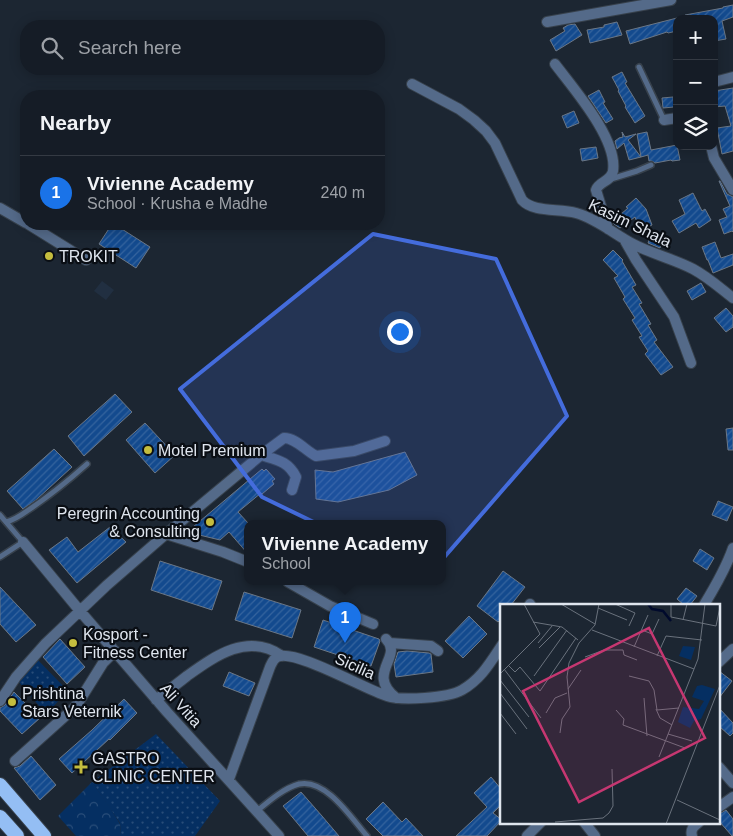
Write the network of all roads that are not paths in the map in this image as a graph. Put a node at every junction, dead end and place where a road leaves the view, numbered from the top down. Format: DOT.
graph roads {
  1 [pos="671,0"];
  2 [pos="547,22"];
  3 [pos="555,64"];
  4 [pos="639,67"];
  5 [pos="733,77"];
  6 [pos="718,81"];
  7 [pos="412,84"];
  8 [pos="673,119"];
  9 [pos="664,120"];
  10 [pos="712,150"];
  11 [pos="651,165"];
  12 [pos="608,180"];
  13 [pos="733,190"];
  14 [pos="0,208"];
  15 [pos="20,219"];
  16 [pos="608,229"];
  17 [pos="38,230"];
  18 [pos="624,239"];
  19 [pos="86,260"];
  20 [pos="733,298"];
  21 [pos="691,363"];
  22 [pos="385,441"];
  23 [pos="261,455"];
  24 [pos="87,464"];
  25 [pos="292,490"];
  26 [pos="0,515"];
  27 [pos="6,522"];
  28 [pos="166,534"];
  29 [pos="23,542"];
  30 [pos="733,548"];
  31 [pos="0,557"];
  32 [pos="244,560"];
  33 [pos="293,585"];
  34 [pos="705,604"];
  35 [pos="80,611"];
  36 [pos="373,624"];
  37 [pos="500,648"];
  38 [pos="733,649"];
  39 [pos="438,651"];
  40 [pos="115,652"];
  41 [pos="282,656"];
  42 [pos="720,661"];
  43 [pos="397,698"];
  44 [pos="156,700"];
  45 [pos="0,701"];
  46 [pos="15,761"];
  47 [pos="720,768"];
  48 [pos="229,779"];
  49 [pos="733,783"];
  50 [pos="0,785"];
  51 [pos="733,797"];
  52 [pos="720,806"];
  53 [pos="257,812"];
  54 [pos="0,817"];
  55 [pos="539,824"];
  56 [pos="586,824"];
  57 [pos="696,824"];
  58 [pos="16,836"];
  59 [pos="44,836"];
  60 [pos="279,836"];
  61 [pos="367,836"];
  62 [pos="527,836"];
  63 [pos="595,836"];
  64 [pos="692,836"];
  1 -- 2 [label="street"];
  3 -- 12 [label="street"];
  4 -- 9 [label="lane"];
  5 -- 6 [label="street"];
  7 -- 16 [label="street, Kasim Shala"];
  8 -- 9 [label="street"];
  10 -- 13 [label="street"];
  11 -- 12 [label="lane"];
  12 -- 16 [label="street"];
  14 -- 15 [label="street"];
  16 -- 18 [label="street, Kasim Shala"];
  17 -- 19 [label="street"];
  18 -- 20 [label="street, Kasim Shala"];
  18 -- 21 [label="street"];
  22 -- 23 [label="street"];
  23 -- 25 [label="street"];
  23 -- 28 [label="street"];
  24 -- 27 [label="lane"];
  26 -- 27 [label="lane, Ali Vitia"];
  27 -- 29 [label="lane, Ali Vitia"];
  28 -- 32 [label="street"];
  28 -- 35 [label="street"];
  29 -- 31 [label="lane"];
  29 -- 35 [label="street, Ali Vitia"];
  30 -- 34 [label="street"];
  33 -- 36 [label="street"];
  35 -- 40 [label="street, Ali Vitia"];
  35 -- 45 [label="street"];
  37 -- 43 [label="street, Sicilia"];
  38 -- 42 [label="street"];
  39 -- 43 [label="street"];
  40 -- 44 [label="street, Ali Vitia"];
  40 -- 46 [label="street"];
  41 -- 43 [label="street, Sicilia"];
  41 -- 44 [label="street, Sicilia"];
  41 -- 48 [label="street"];
  44 -- 48 [label="street, Ali Vitia"];
  47 -- 49 [label="street"];
  48 -- 53 [label="street, Ali Vitia"];
  50 -- 59 [label="highway"];
  51 -- 52 [label="street"];
  53 -- 60 [label="street, Ali Vitia"];
  53 -- 61 [label="lane"];
  54 -- 58 [label="highway"];
  55 -- 62 [label="street"];
  56 -- 63 [label="street"];
  57 -- 64 [label="street"];
}
